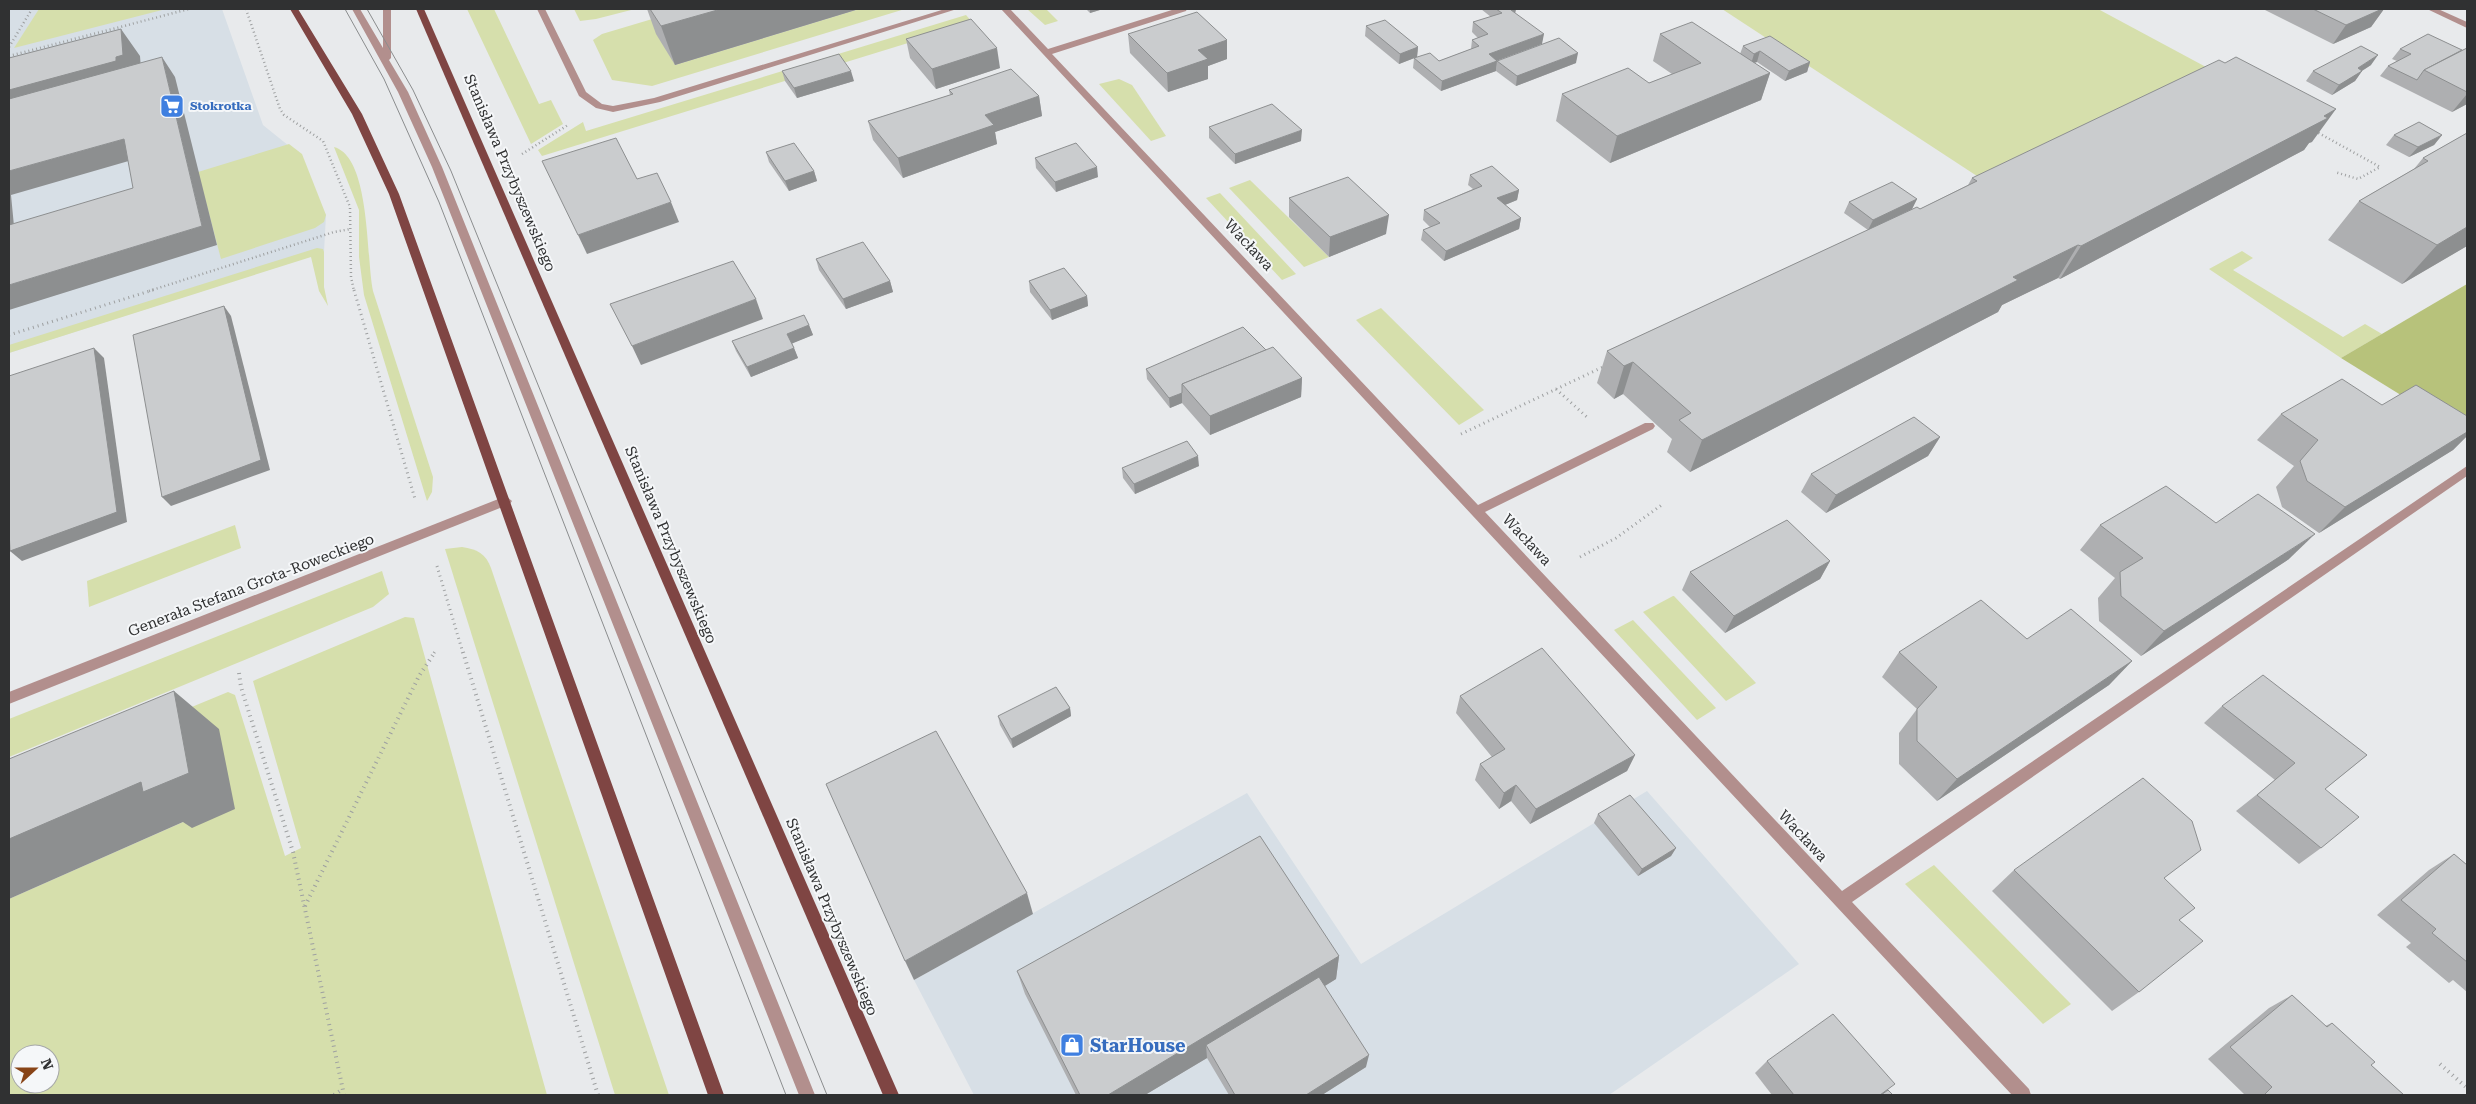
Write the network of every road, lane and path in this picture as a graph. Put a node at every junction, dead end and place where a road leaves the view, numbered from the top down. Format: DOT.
graph roads {
  1 [pos="32,9"];
  2 [pos="189,9"];
  3 [pos="294,9"];
  4 [pos="356,9"];
  5 [pos="387,9"];
  6 [pos="420,9"];
  7 [pos="541,9"];
  8 [pos="953,9"];
  9 [pos="1005,9"];
  10 [pos="1183,9"];
  11 [pos="2431,9"];
  12 [pos="2467,26"];
  13 [pos="9,39"];
  14 [pos="12,41"];
  15 [pos="9,47"];
  16 [pos="1046,53"];
  17 [pos="9,56"];
  18 [pos="387,63"];
  19 [pos="2310,129"];
  20 [pos="2335,172"];
  21 [pos="351,229"];
  22 [pos="9,335"];
  23 [pos="1610,363"];
  24 [pos="1649,426"];
  25 [pos="1461,434"];
  26 [pos="2467,470"];
  27 [pos="506,501"];
  28 [pos="1663,504"];
  29 [pos="1476,511"];
  30 [pos="1580,557"];
  31 [pos="436,650"];
  32 [pos="239,673"];
  33 [pos="9,698"];
  34 [pos="1841,901"];
  35 [pos="305,906"];
  36 [pos="2440,1064"];
  37 [pos="2467,1088"];
  38 [pos="343,1089"];
  39 [pos="334,1095"];
  40 [pos="344,1095"];
  41 [pos="716,1095"];
  42 [pos="807,1095"];
  43 [pos="891,1095"];
  44 [pos="2023,1095"];
  1 -- 14 [label="path"];
  2 -- 17 [label="path"];
  3 -- 27 [label="main road"];
  4 -- 18 [label="street"];
  5 -- 18 [label="street"];
  6 -- 43 [label="main road, Stanisława Przybyszewskiego"];
  7 -- 8 [label="street"];
  9 -- 16 [label="street, Wacława"];
  10 -- 16 [label="street"];
  11 -- 12 [label="street"];
  13 -- 14 [label="path"];
  14 -- 15 [label="path"];
  16 -- 29 [label="street, Wacława"];
  18 -- 42 [label="street"];
  19 -- 20 [label="path"];
  21 -- 22 [label="path"];
  23 -- 25 [label="path"];
  24 -- 29 [label="street"];
  26 -- 34 [label="street"];
  27 -- 33 [label="street, Generała Stefana Grota-Roweckiego"];
  27 -- 41 [label="main road"];
  28 -- 30 [label="path"];
  29 -- 34 [label="street, Wacława"];
  31 -- 35 [label="path"];
  32 -- 35 [label="path"];
  34 -- 44 [label="street, Wacława"];
  35 -- 38 [label="path"];
  36 -- 37 [label="path"];
  38 -- 39 [label="path"];
  38 -- 40 [label="path"];
}
